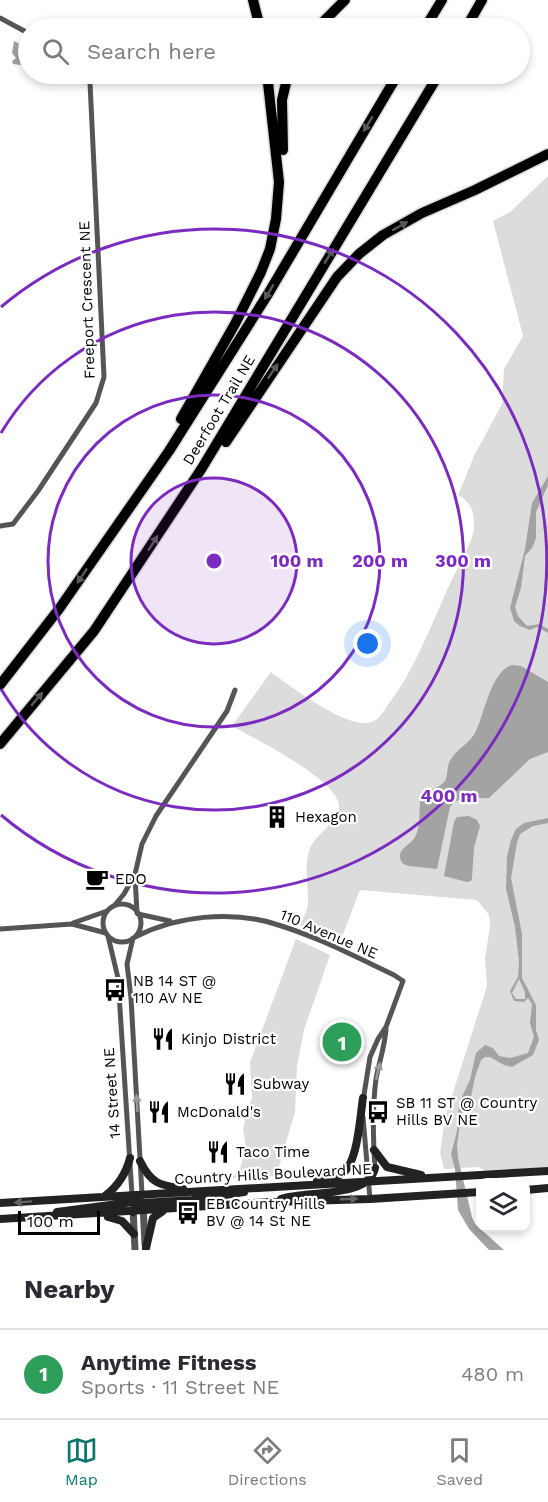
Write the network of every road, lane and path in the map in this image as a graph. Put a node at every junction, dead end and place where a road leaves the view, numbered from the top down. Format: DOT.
graph roads {
  1 [pos="252,0"];
  2 [pos="345,0"];
  3 [pos="442,0"];
  4 [pos="483,0"];
  5 [pos="0,18"];
  6 [pos="257,18"];
  7 [pos="327,18"];
  8 [pos="431,18"];
  9 [pos="472,18"];
  10 [pos="18,28"];
  11 [pos="90,84"];
  12 [pos="268,84"];
  13 [pos="286,84"];
  14 [pos="392,84"];
  15 [pos="433,84"];
  16 [pos="548,154"];
  17 [pos="270,249"];
  18 [pos="202,468"];
  19 [pos="150,475"];
  20 [pos="0,526"];
  21 [pos="0,685"];
  22 [pos="235,690"];
  23 [pos="0,744"];
  24 [pos="135,874"];
  25 [pos="114,906"];
  26 [pos="108,911"];
  27 [pos="138,913"];
  28 [pos="172,921"];
  29 [pos="72,924"];
  30 [pos="0,929"];
  31 [pos="107,934"];
  32 [pos="134,938"];
  33 [pos="120,1012"];
  34 [pos="387,1027"];
  35 [pos="133,1028"];
  36 [pos="363,1098"];
  37 [pos="374,1150"];
  38 [pos="130,1158"];
  39 [pos="140,1161"];
  40 [pos="375,1168"];
  41 [pos="548,1171"];
  42 [pos="440,1177"];
  43 [pos="368,1182"];
  44 [pos="303,1185"];
  45 [pos="267,1187"];
  46 [pos="548,1188"];
  47 [pos="530,1190"];
  48 [pos="197,1191"];
  49 [pos="476,1192"];
  50 [pos="105,1196"];
  51 [pos="132,1198"];
  52 [pos="369,1199"];
  53 [pos="271,1202"];
  54 [pos="0,1203"];
  55 [pos="143,1203"];
  56 [pos="165,1209"];
  57 [pos="133,1212"];
  58 [pos="83,1214"];
  59 [pos="26,1217"];
  60 [pos="0,1219"];
  61 [pos="134,1234"];
  62 [pos="146,1249"];
  63 [pos="135,1250"];
  1 -- 6 [label="highway"];
  2 -- 7 [label="highway"];
  3 -- 8 [label="highway"];
  4 -- 9 [label="highway"];
  5 -- 10 [label="street"];
  11 -- 20 [label="street, Freeport Crescent NE"];
  12 -- 17 [label="highway"];
  13 -- 17 [label="highway"];
  14 -- 19 [label="highway, Deerfoot Trail NE, one-way"];
  18 -- 15 [label="highway, Deerfoot Trail NE, one-way"];
  18 -- 16 [label="highway, one-way"];
  17 -- 19 [label="highway"];
  23 -- 18 [label="highway, Deerfoot Trail NE, one-way"];
  19 -- 21 [label="highway, Deerfoot Trail NE, one-way"];
  22 -- 24 [label="street"];
  24 -- 25 [label="street"];
  24 -- 27 [label="street"];
  25 -- 26 [label="street"];
  25 -- 27 [label="street"];
  26 -- 29 [label="street"];
  26 -- 31 [label="street"];
  27 -- 28 [label="street, 110 Avenue NE"];
  27 -- 32 [label="street"];
  28 -- 32 [label="street, 110 Avenue NE"];
  28 -- 34 [label="street, 110 Avenue NE"];
  29 -- 30 [label="street"];
  29 -- 31 [label="street"];
  31 -- 32 [label="street"];
  31 -- 33 [label="street, 14 Street NE"];
  32 -- 35 [label="street, 14 Street NE"];
  33 -- 35 [label="street"];
  33 -- 38 [label="street, 14 Street NE"];
  34 -- 36 [label="street"];
  37 -- 34 [label="street, one-way"];
  39 -- 35 [label="street, 14 Street NE, one-way"];
  36 -- 43 [label="street"];
  36 -- 44 [label="main road"];
  37 -- 40 [label="street"];
  37 -- 42 [label="main road"];
  38 -- 50 [label="main road"];
  38 -- 51 [label="street, 14 Street NE"];
  39 -- 48 [label="main road"];
  39 -- 55 [label="street, 14 Street NE"];
  40 -- 43 [label="main road"];
  41 -- 42 [label="main road, Country Hills Boulevard NE"];
  42 -- 43 [label="main road, Country Hills Boulevard NE"];
  43 -- 44 [label="main road, Country Hills Boulevard NE"];
  43 -- 52 [label="street"];
  43 -- 53 [label="main road"];
  44 -- 45 [label="main road, Country Hills Boulevard NE"];
  45 -- 48 [label="main road, Country Hills Boulevard NE"];
  45 -- 55 [label="main road"];
  46 -- 47 [label="main road"];
  48 -- 55 [label="main road, Country Hills Boulevard NE"];
  49 -- 52 [label="main road, Country Hills Boulevard NE"];
  50 -- 51 [label="main road"];
  50 -- 54 [label="main road, one-way"];
  51 -- 55 [label="main road"];
  51 -- 57 [label="street, 14 Street NE"];
  51 -- 59 [label="main road"];
  53 -- 52 [label="main road, Country Hills Boulevard NE, one-way"];
  53 -- 56 [label="main road, Country Hills Boulevard NE"];
  55 -- 56 [label="main road, Country Hills Boulevard NE"];
  55 -- 57 [label="main road, Country Hills Boulevard NE"];
  55 -- 62 [label="street, 14 Street NE"];
  56 -- 62 [label="main road"];
  57 -- 58 [label="main road, Country Hills Boulevard NE"];
  57 -- 61 [label="street, 14 Street NE"];
  58 -- 59 [label="main road, Country Hills Boulevard NE"];
  58 -- 61 [label="main road"];
  59 -- 60 [label="main road, Country Hills Boulevard NE"];
  61 -- 63 [label="street, 14 Street NE"];
}
